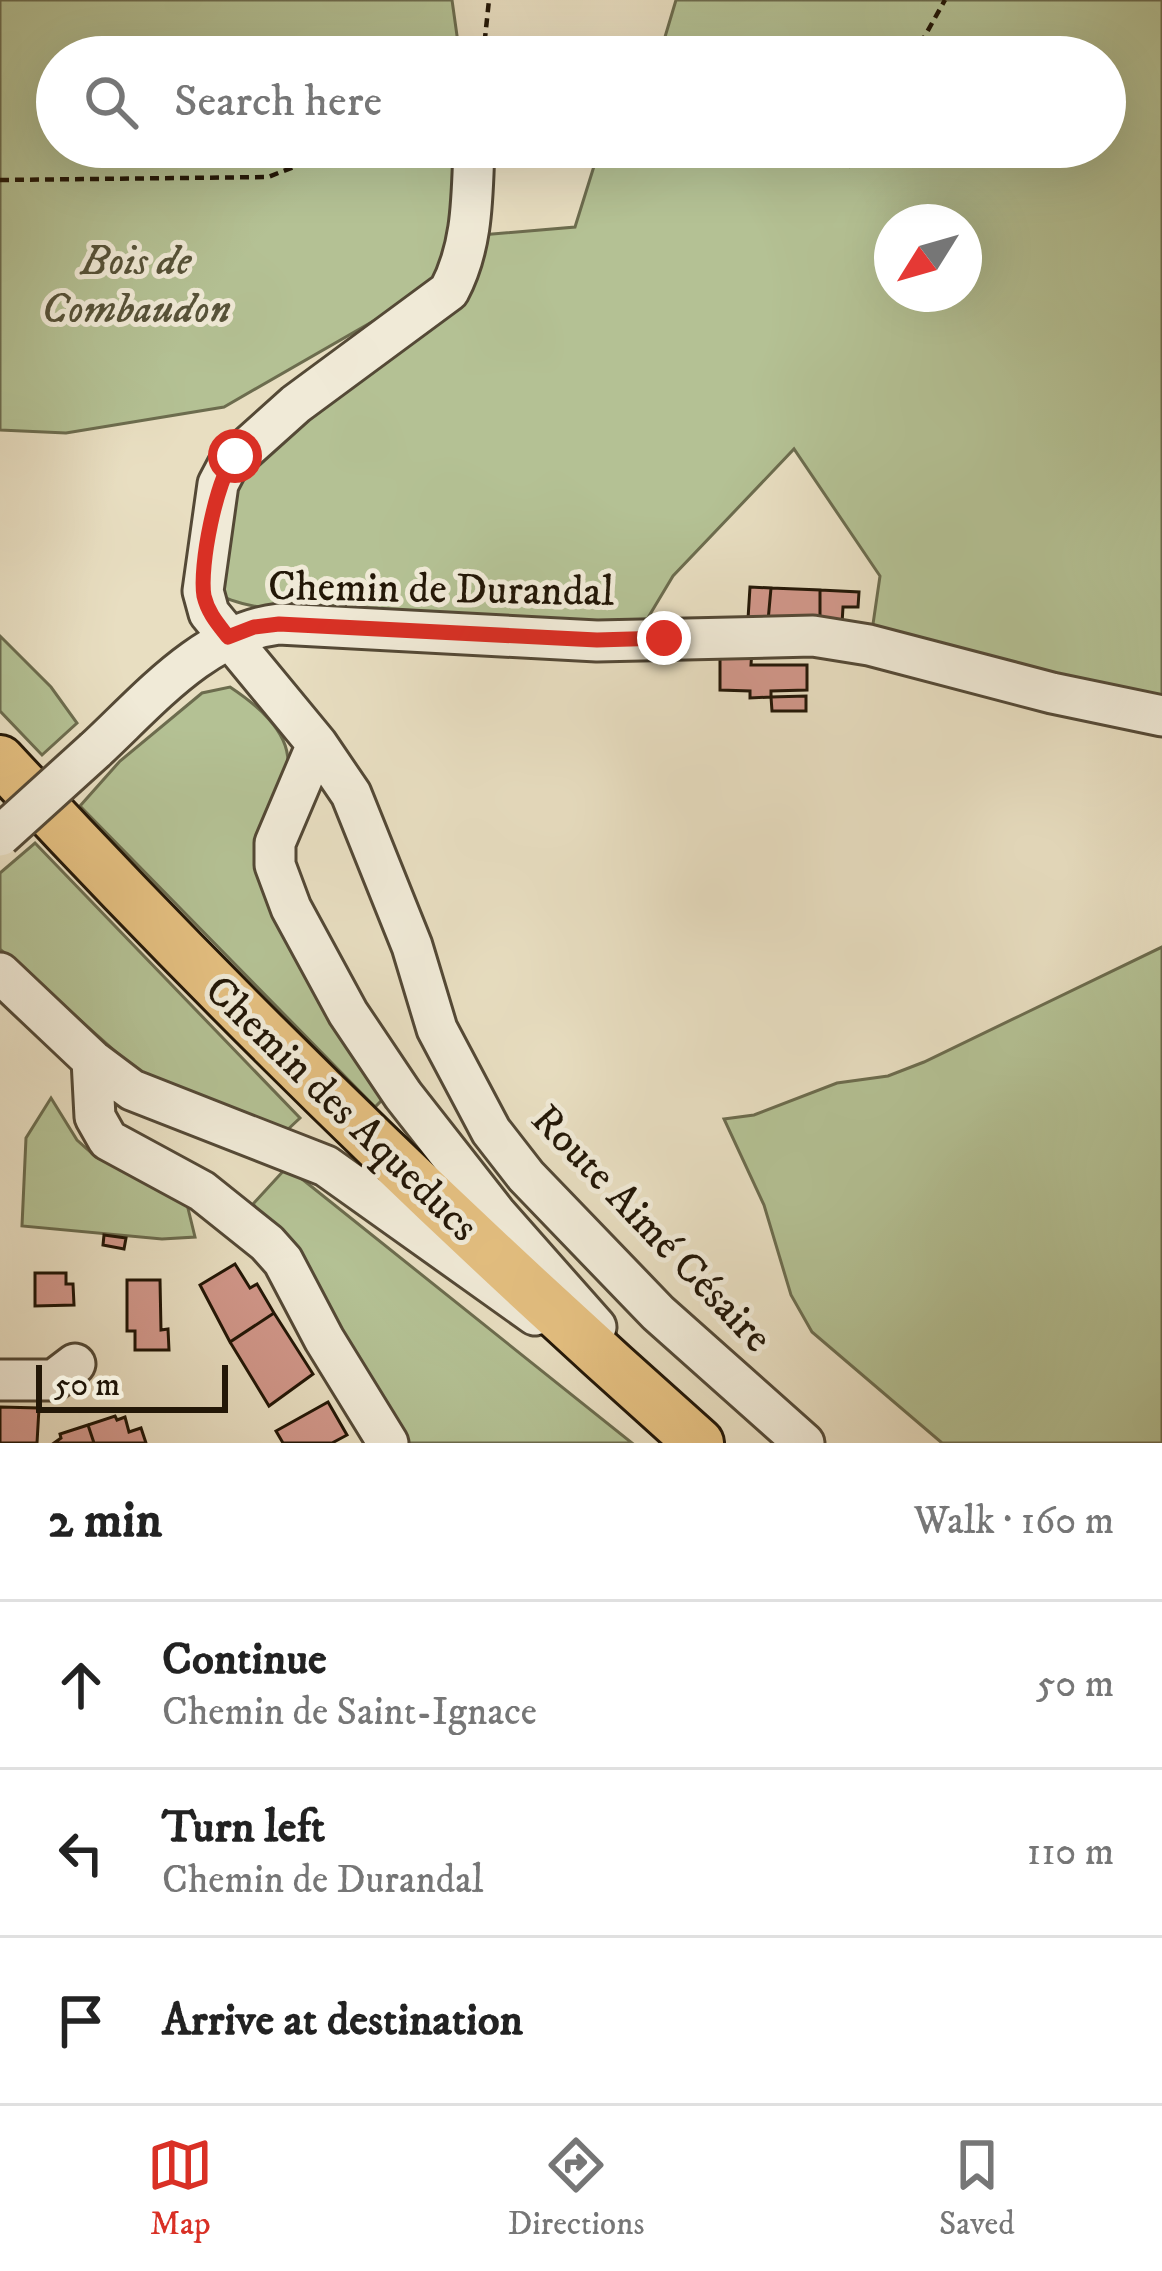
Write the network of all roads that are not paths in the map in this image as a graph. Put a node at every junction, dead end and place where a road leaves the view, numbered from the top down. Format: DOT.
graph roads {
  1 [pos="473,168"];
  2 [pos="228,637"];
  3 [pos="1162,716"];
  4 [pos="317,744"];
  5 [pos="0,760"];
  6 [pos="351,794"];
  7 [pos="285,818"];
  8 [pos="0,836"];
  9 [pos="0,973"];
  10 [pos="92,1060"];
  11 [pos="75,1364"];
  12 [pos="615,1368"];
  13 [pos="0,1380"];
  14 [pos="683,1429"];
  15 [pos="388,1443"];
  16 [pos="804,1443"];
  1 -- 2 [label="street, Route Aimé Césaire"];
  2 -- 3 [label="street, Chemin de Durandal"];
  2 -- 4 [label="street, Route Aimé Césaire"];
  2 -- 8 [label="street, Chemin de Durandal, bridge"];
  4 -- 6 [label="street, Route Aimé Césaire"];
  4 -- 7 [label="street"];
  5 -- 12 [label="main road, Chemin des Aqueducs"];
  6 -- 7 [label="street"];
  6 -- 16 [label="street, Route Aimé Césaire"];
  7 -- 14 [label="street"];
  9 -- 10 [label="street"];
  10 -- 12 [label="street"];
  10 -- 15 [label="street"];
  11 -- 13 [label="street"];
  12 -- 14 [label="main road, Chemin des Aqueducs"];
}
